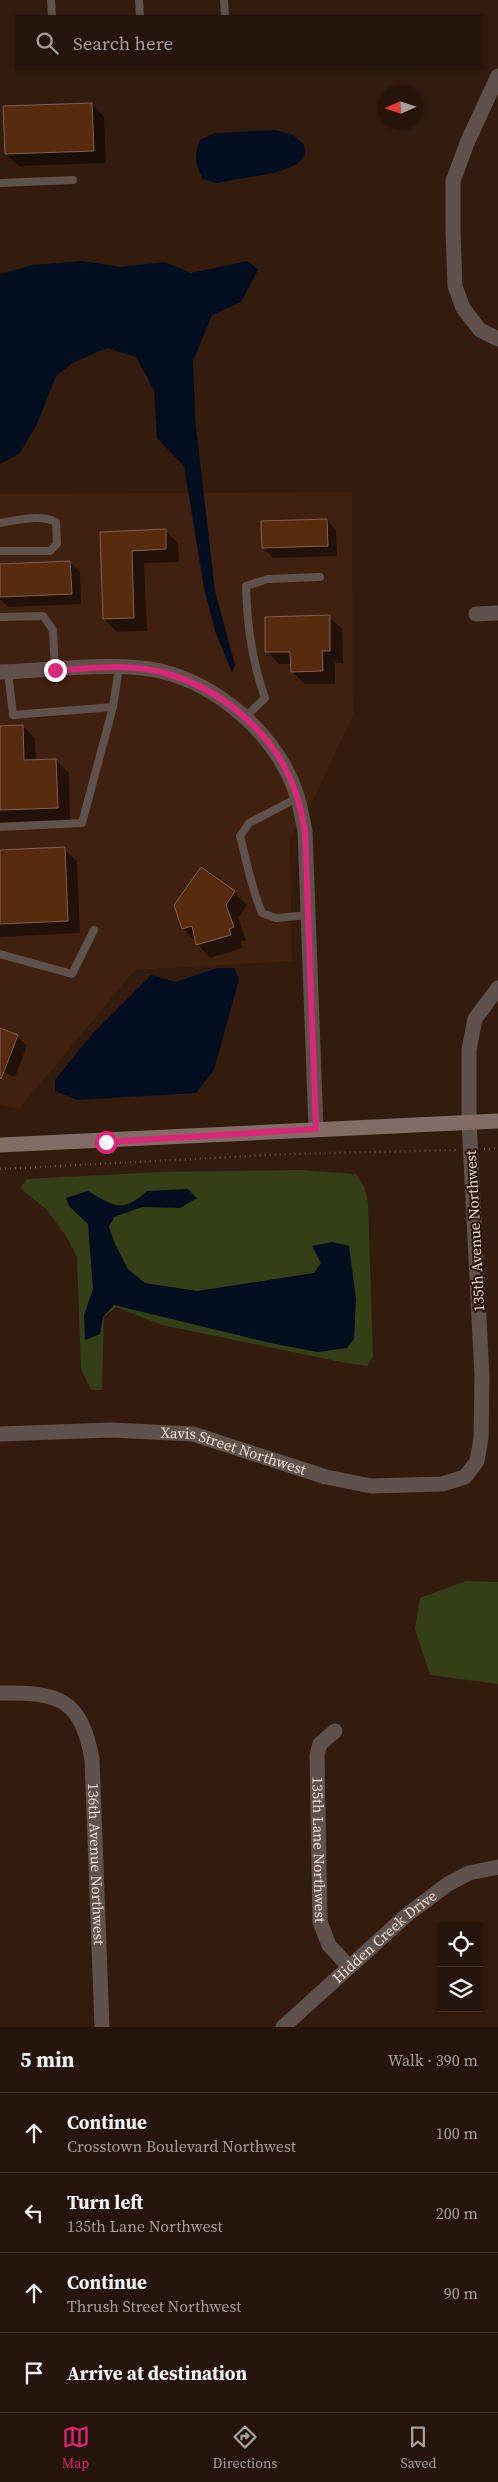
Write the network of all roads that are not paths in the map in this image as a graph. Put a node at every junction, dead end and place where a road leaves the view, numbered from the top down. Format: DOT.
graph roads {
  1 [pos="51,0"];
  2 [pos="139,0"];
  3 [pos="224,0"];
  4 [pos="52,15"];
  5 [pos="140,15"];
  6 [pos="225,15"];
  7 [pos="498,76"];
  8 [pos="73,180"];
  9 [pos="0,183"];
  10 [pos="498,338"];
  11 [pos="0,523"];
  12 [pos="0,551"];
  13 [pos="320,577"];
  14 [pos="498,613"];
  15 [pos="476,614"];
  16 [pos="0,617"];
  17 [pos="119,667"];
  18 [pos="55,670"];
  19 [pos="4,672"];
  20 [pos="113,707"];
  21 [pos="242,715"];
  22 [pos="297,798"];
  23 [pos="0,827"];
  24 [pos="309,915"];
  25 [pos="94,930"];
  26 [pos="0,954"];
  27 [pos="498,988"];
  28 [pos="498,1121"];
  29 [pos="470,1122"];
  30 [pos="316,1129"];
  31 [pos="0,1145"];
  32 [pos="0,1434"];
  33 [pos="465,1477"];
  34 [pos="0,1693"];
  35 [pos="335,1731"];
  36 [pos="498,1867"];
  37 [pos="349,1967"];
  38 [pos="102,2027"];
  39 [pos="283,2027"];
  1 -- 4 [label="lane"];
  2 -- 5 [label="lane"];
  3 -- 6 [label="lane"];
  7 -- 10 [label="street"];
  8 -- 9 [label="lane"];
  11 -- 12 [label="lane"];
  13 -- 21 [label="lane"];
  14 -- 15 [label="street"];
  16 -- 18 [label="lane"];
  17 -- 18 [label="street"];
  17 -- 20 [label="lane"];
  17 -- 21 [label="street"];
  18 -- 19 [label="street"];
  19 -- 20 [label="lane"];
  20 -- 23 [label="lane"];
  21 -- 22 [label="street"];
  22 -- 24 [label="street"];
  22 -- 24 [label="lane"];
  24 -- 30 [label="street"];
  25 -- 26 [label="lane"];
  27 -- 29 [label="street, 135th Avenue Northwest"];
  28 -- 29 [label="street"];
  29 -- 30 [label="street"];
  29 -- 33 [label="street, 135th Avenue Northwest"];
  30 -- 31 [label="street"];
  32 -- 33 [label="street, Xavis Street Northwest"];
  34 -- 38 [label="street, 136th Avenue Northwest"];
  35 -- 37 [label="street, 135th Lane Northwest"];
  36 -- 37 [label="street, Hidden Creek Drive"];
  37 -- 39 [label="street, Hidden Creek Drive"];
}
